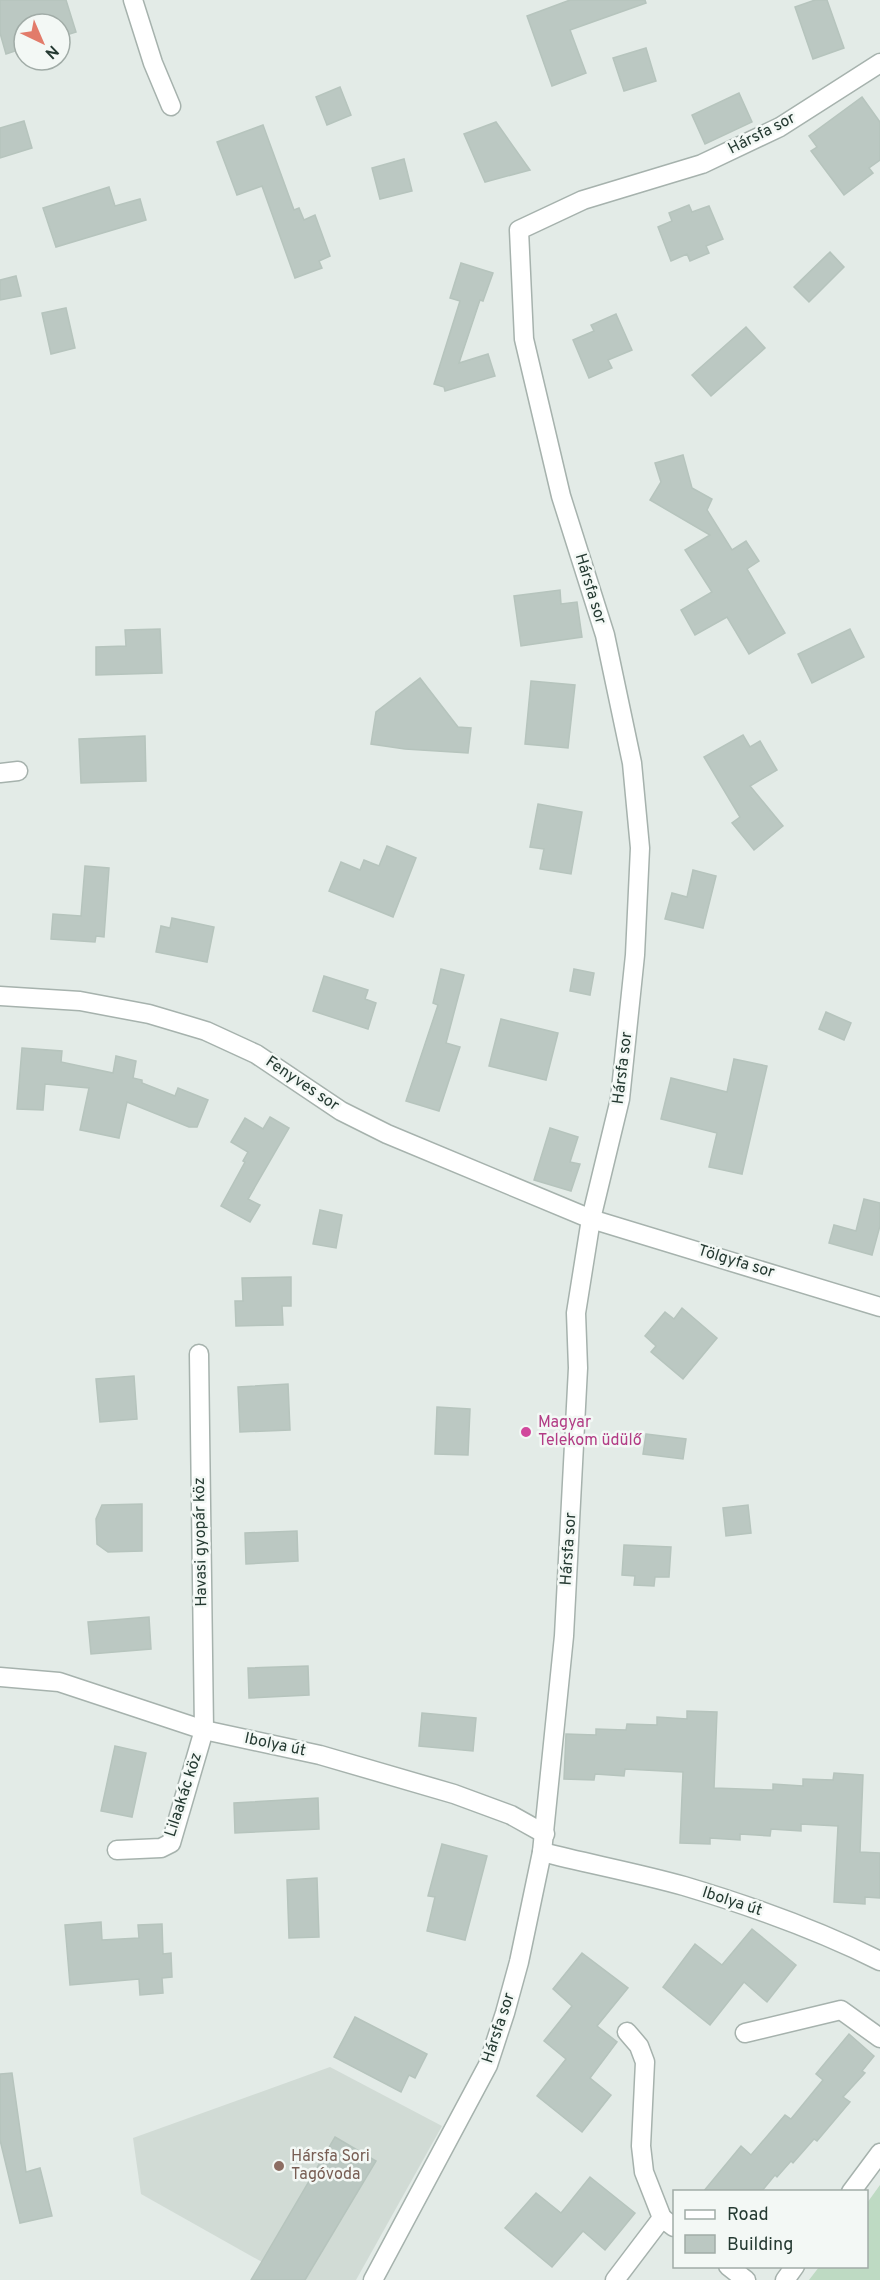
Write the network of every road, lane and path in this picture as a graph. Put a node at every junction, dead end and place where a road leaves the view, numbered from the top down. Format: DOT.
graph roads {
  1 [pos="133,0"];
  2 [pos="880,63"];
  3 [pos="171,106"];
  4 [pos="18,771"];
  5 [pos="0,773"];
  6 [pos="0,996"];
  7 [pos="591,1219"];
  8 [pos="880,1307"];
  9 [pos="199,1354"];
  10 [pos="0,1677"];
  11 [pos="204,1730"];
  12 [pos="545,1834"];
  13 [pos="117,1850"];
  14 [pos="542,1852"];
  15 [pos="880,1961"];
  16 [pos="627,2032"];
  17 [pos="745,2033"];
  18 [pos="880,2038"];
  19 [pos="880,2153"];
  20 [pos="852,2190"];
  21 [pos="668,2223"];
  22 [pos="731,2268"];
  23 [pos="373,2280"];
  24 [pos="615,2280"];
  25 [pos="747,2280"];
  1 -- 3 [label="street"];
  2 -- 7 [label="street, Hársfa sor"];
  4 -- 5 [label="street"];
  6 -- 7 [label="street, Fenyves sor"];
  7 -- 8 [label="street, Tölgyfa sor"];
  7 -- 12 [label="street, Hársfa sor"];
  9 -- 11 [label="street, Havasi gyopár köz"];
  10 -- 11 [label="street, Ibolya út"];
  11 -- 12 [label="street, Ibolya út"];
  11 -- 13 [label="street, Lilaakác köz"];
  12 -- 14 [label="street, Hársfa sor"];
  14 -- 15 [label="street, Ibolya út"];
  14 -- 23 [label="street, Hársfa sor"];
  16 -- 21 [label="street"];
  17 -- 18 [label="street"];
  19 -- 20 [label="street"];
  21 -- 24 [label="street"];
  22 -- 25 [label="street"];
}
